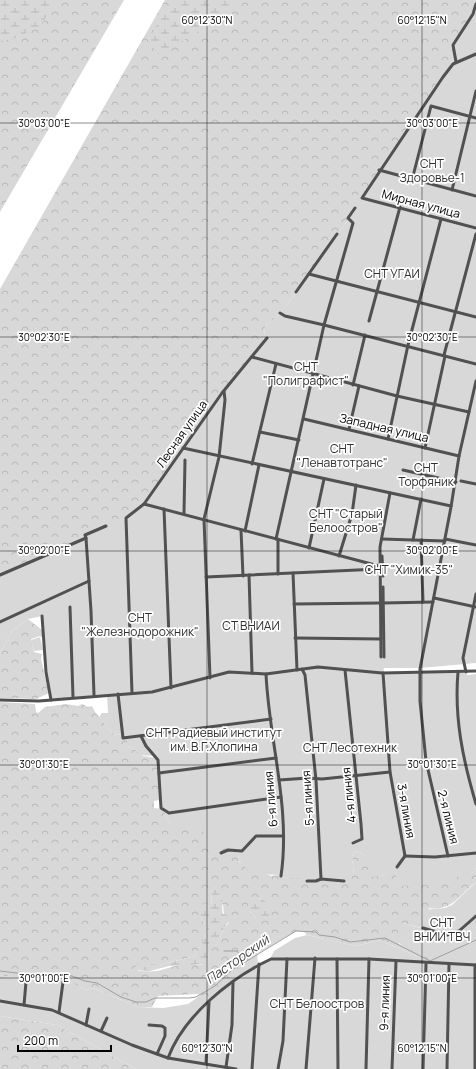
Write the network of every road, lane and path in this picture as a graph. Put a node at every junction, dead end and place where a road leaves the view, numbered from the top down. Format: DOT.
graph roads {
  1 [pos="476,7"];
  2 [pos="476,54"];
  3 [pos="456,62"];
  4 [pos="476,91"];
  5 [pos="470,116"];
  6 [pos="476,118"];
  7 [pos="379,170"];
  8 [pos="412,180"];
  9 [pos="452,190"];
  10 [pos="476,196"];
  11 [pos="400,207"];
  12 [pos="355,208"];
  13 [pos="441,219"];
  14 [pos="476,228"];
  15 [pos="337,234"];
  16 [pos="476,234"];
  17 [pos="309,274"];
  18 [pos="337,281"];
  19 [pos="376,291"];
  20 [pos="296,292"];
  21 [pos="418,303"];
  22 [pos="455,312"];
  23 [pos="280,314"];
  24 [pos="476,317"];
  25 [pos="368,321"];
  26 [pos="324,325"];
  27 [pos="366,335"];
  28 [pos="267,338"];
  29 [pos="408,345"];
  30 [pos="445,356"];
  31 [pos="252,357"];
  32 [pos="276,364"];
  33 [pos="476,364"];
  34 [pos="314,374"];
  35 [pos="476,381"];
  36 [pos="353,385"];
  37 [pos="359,386"];
  38 [pos="224,391"];
  39 [pos="474,394"];
  40 [pos="397,396"];
  41 [pos="434,404"];
  42 [pos="469,412"];
  43 [pos="304,419"];
  44 [pos="349,429"];
  45 [pos="260,432"];
  46 [pos="388,439"];
  47 [pos="299,440"];
  48 [pos="182,448"];
  49 [pos="425,448"];
  50 [pos="459,456"];
  51 [pos="219,457"];
  52 [pos="185,460"];
  53 [pos="252,464"];
  54 [pos="259,465"];
  55 [pos="403,470"];
  56 [pos="290,472"];
  57 [pos="324,479"];
  58 [pos="456,481"];
  59 [pos="462,481"];
  60 [pos="476,484"];
  61 [pos="356,485"];
  62 [pos="390,493"];
  63 [pos="421,500"];
  64 [pos="144,504"];
  65 [pos="451,506"];
  66 [pos="164,509"];
  67 [pos="184,513"];
  68 [pos="204,520"];
  69 [pos="106,526"];
  70 [pos="243,530"];
  71 [pos="86,538"];
  72 [pos="277,539"];
  73 [pos="382,539"];
  74 [pos="413,540"];
  75 [pos="421,540"];
  76 [pos="445,540"];
  77 [pos="476,545"];
  78 [pos="308,548"];
  79 [pos="382,555"];
  80 [pos="339,556"];
  81 [pos="380,567"];
  82 [pos="278,574"];
  83 [pos="293,574"];
  84 [pos="0,575"];
  85 [pos="249,575"];
  86 [pos="242,576"];
  87 [pos="383,576"];
  88 [pos="206,577"];
  89 [pos="89,581"];
  90 [pos="383,587"];
  91 [pos="476,594"];
  92 [pos="433,600"];
  93 [pos="423,602"];
  94 [pos="382,603"];
  95 [pos="294,604"];
  96 [pos="475,606"];
  97 [pos="70,607"];
  98 [pos="42,616"];
  99 [pos="0,622"];
  100 [pos="295,638"];
  101 [pos="381,639"];
  102 [pos="302,669"];
  103 [pos="296,670"];
  104 [pos="345,670"];
  105 [pos="476,671"];
  106 [pos="420,672"];
  107 [pos="458,672"];
  108 [pos="466,672"];
  109 [pos="252,673"];
  110 [pos="383,673"];
  111 [pos="266,674"];
  112 [pos="210,678"];
  113 [pos="171,688"];
  114 [pos="132,693"];
  115 [pos="118,694"];
  116 [pos="94,695"];
  117 [pos="73,697"];
  118 [pos="0,700"];
  119 [pos="51,700"];
  120 [pos="270,719"];
  121 [pos="141,736"];
  122 [pos="276,758"];
  123 [pos="390,772"];
  124 [pos="159,773"];
  125 [pos="355,776"];
  126 [pos="316,778"];
  127 [pos="279,780"];
  128 [pos="281,797"];
  129 [pos="476,804"];
  130 [pos="283,836"];
  131 [pos="354,843"];
  132 [pos="221,853"];
  133 [pos="476,853"];
  134 [pos="405,856"];
  135 [pos="448,856"];
  136 [pos="396,867"];
  137 [pos="281,876"];
  138 [pos="321,879"];
  139 [pos="307,881"];
  140 [pos="344,881"];
  141 [pos="476,916"];
  142 [pos="423,928"];
  143 [pos="315,958"];
  144 [pos="287,959"];
  145 [pos="337,959"];
  146 [pos="369,959"];
  147 [pos="396,961"];
  148 [pos="259,964"];
  149 [pos="426,964"];
  150 [pos="449,964"];
  151 [pos="476,965"];
  152 [pos="233,981"];
  153 [pos="26,982"];
  154 [pos="63,982"];
  155 [pos="0,1001"];
  156 [pos="209,1001"];
  157 [pos="24,1005"];
  158 [pos="89,1009"];
  159 [pos="59,1012"];
  160 [pos="107,1018"];
  161 [pos="86,1025"];
  162 [pos="149,1025"];
  163 [pos="101,1031"];
  164 [pos="157,1054"];
  165 [pos="168,1058"];
  166 [pos="206,1064"];
  167 [pos="226,1067"];
  168 [pos="236,1069"];
  169 [pos="252,1069"];
  170 [pos="278,1069"];
  171 [pos="306,1069"];
  172 [pos="338,1069"];
  173 [pos="366,1069"];
  174 [pos="392,1069"];
  175 [pos="422,1069"];
  176 [pos="447,1069"];
  177 [pos="475,1069"];
  1 -- 3 [label="street"];
  2 -- 3 [label="street"];
  3 -- 7 [label="street"];
  4 -- 5 [label="street"];
  5 -- 6 [label="street"];
  5 -- 8 [label="street"];
  5 -- 9 [label="street"];
  7 -- 8 [label="street"];
  7 -- 11 [label="street, Мирная улица"];
  8 -- 9 [label="street"];
  9 -- 10 [label="street"];
  11 -- 13 [label="street, Мирная улица"];
  11 -- 19 [label="street"];
  12 -- 18 [label="street"];
  13 -- 14 [label="street, Мирная улица"];
  13 -- 21 [label="street"];
  15 -- 17 [label="street"];
  16 -- 22 [label="street"];
  17 -- 18 [label="street"];
  17 -- 20 [label="street"];
  18 -- 19 [label="street"];
  18 -- 26 [label="street"];
  19 -- 21 [label="street"];
  19 -- 25 [label="street"];
  21 -- 22 [label="street"];
  21 -- 29 [label="street"];
  22 -- 24 [label="street"];
  22 -- 30 [label="street"];
  23 -- 26 [label="street"];
  26 -- 27 [label="street"];
  26 -- 34 [label="street"];
  27 -- 29 [label="street"];
  27 -- 36 [label="street"];
  28 -- 31 [label="street, Лесная улица"];
  29 -- 30 [label="street"];
  29 -- 40 [label="street"];
  30 -- 33 [label="street"];
  30 -- 41 [label="street"];
  31 -- 32 [label="street"];
  31 -- 38 [label="street, Лесная улица"];
  32 -- 34 [label="street"];
  32 -- 45 [label="street"];
  34 -- 36 [label="street"];
  34 -- 43 [label="street"];
  35 -- 39 [label="street"];
  36 -- 37 [label="street"];
  37 -- 40 [label="street"];
  37 -- 44 [label="street"];
  38 -- 48 [label="street, Лесная улица"];
  38 -- 51 [label="street"];
  39 -- 42 [label="street"];
  40 -- 41 [label="street"];
  40 -- 46 [label="street"];
  41 -- 42 [label="street"];
  41 -- 49 [label="street"];
  42 -- 50 [label="street"];
  43 -- 44 [label="street, Западная улица"];
  43 -- 47 [label="street"];
  44 -- 46 [label="street, Западная улица"];
  45 -- 47 [label="street"];
  45 -- 53 [label="street"];
  46 -- 49 [label="street, Западная улица"];
  47 -- 56 [label="street"];
  48 -- 51 [label="street"];
  48 -- 64 [label="street, Лесная улица"];
  49 -- 50 [label="street, Западная улица"];
  50 -- 58 [label="street"];
  51 -- 53 [label="street"];
  51 -- 68 [label="street"];
  52 -- 67 [label="street"];
  53 -- 54 [label="street"];
  54 -- 56 [label="street"];
  54 -- 70 [label="street"];
  55 -- 58 [label="street"];
  56 -- 57 [label="street"];
  56 -- 72 [label="street"];
  57 -- 61 [label="street"];
  57 -- 78 [label="street"];
  58 -- 65 [label="street"];
  59 -- 60 [label="street"];
  61 -- 62 [label="street"];
  61 -- 80 [label="street"];
  62 -- 63 [label="street"];
  62 -- 73 [label="street"];
  63 -- 65 [label="street"];
  63 -- 74 [label="street"];
  64 -- 66 [label="street"];
  64 -- 114 [label="street, Лесная улица"];
  65 -- 76 [label="street"];
  66 -- 67 [label="street"];
  66 -- 113 [label="street"];
  67 -- 68 [label="street"];
  68 -- 70 [label="street"];
  68 -- 88 [label="street"];
  69 -- 71 [label="street"];
  70 -- 72 [label="street"];
  70 -- 86 [label="street"];
  71 -- 84 [label="street"];
  71 -- 89 [label="street"];
  72 -- 78 [label="street"];
  72 -- 82 [label="street"];
  73 -- 74 [label="street"];
  73 -- 81 [label="street"];
  74 -- 75 [label="street"];
  75 -- 76 [label="street"];
  75 -- 93 [label="street"];
  76 -- 77 [label="street"];
  76 -- 92 [label="street"];
  78 -- 80 [label="street"];
  79 -- 81 [label="street"];
  80 -- 81 [label="street"];
  81 -- 83 [label="street"];
  81 -- 87 [label="street"];
  81 -- 94 [label="street"];
  82 -- 83 [label="street"];
  82 -- 85 [label="street"];
  83 -- 95 [label="street"];
  85 -- 86 [label="street"];
  85 -- 109 [label="street"];
  86 -- 88 [label="street"];
  88 -- 112 [label="street"];
  89 -- 99 [label="street"];
  89 -- 116 [label="street"];
  90 -- 94 [label="street"];
  91 -- 96 [label="street"];
  92 -- 93 [label="street"];
  92 -- 96 [label="street"];
  92 -- 106 [label="street"];
  93 -- 94 [label="street"];
  94 -- 95 [label="street"];
  94 -- 101 [label="street"];
  94 -- 101 [label="street"];
  95 -- 100 [label="street"];
  96 -- 108 [label="street"];
  97 -- 117 [label="street"];
  98 -- 119 [label="street"];
  100 -- 101 [label="street"];
  100 -- 103 [label="street"];
  102 -- 103 [label="street"];
  102 -- 104 [label="street"];
  102 -- 126 [label="street, 5-я линия"];
  103 -- 111 [label="street"];
  104 -- 110 [label="street"];
  104 -- 125 [label="street, 4-я линия"];
  105 -- 108 [label="street"];
  106 -- 107 [label="street"];
  106 -- 110 [label="street"];
  106 -- 135 [label="street, 2-я линия"];
  107 -- 108 [label="street"];
  107 -- 129 [label="street"];
  109 -- 111 [label="street"];
  109 -- 112 [label="street"];
  110 -- 123 [label="street, 3-я линия"];
  111 -- 120 [label="street, 6-я линия"];
  112 -- 113 [label="street"];
  113 -- 114 [label="street"];
  114 -- 115 [label="street"];
  115 -- 116 [label="street"];
  115 -- 121 [label="street"];
  116 -- 117 [label="street"];
  117 -- 119 [label="street"];
  118 -- 119 [label="street"];
  120 -- 121 [label="street"];
  120 -- 122 [label="street, 6-я линия"];
  121 -- 124 [label="street"];
  122 -- 124 [label="street"];
  122 -- 127 [label="street, 6-я линия"];
  123 -- 125 [label="street"];
  123 -- 134 [label="street, 3-я линия"];
  124 -- 128 [label="street"];
  125 -- 126 [label="street"];
  125 -- 131 [label="street, 4-я линия"];
  126 -- 127 [label="street"];
  126 -- 138 [label="street, 5-я линия"];
  127 -- 128 [label="street, 6-я линия"];
  128 -- 130 [label="street, 6-я линия"];
  130 -- 132 [label="street"];
  130 -- 137 [label="street, 6-я линия"];
  133 -- 135 [label="street"];
  134 -- 135 [label="street"];
  134 -- 136 [label="street"];
  138 -- 139 [label="street"];
  138 -- 140 [label="street"];
  141 -- 142 [label="street"];
  143 -- 144 [label="street"];
  143 -- 145 [label="street"];
  143 -- 171 [label="street"];
  144 -- 148 [label="street"];
  144 -- 170 [label="street"];
  145 -- 146 [label="street"];
  145 -- 172 [label="street"];
  146 -- 147 [label="street"];
  146 -- 173 [label="street"];
  147 -- 149 [label="street"];
  147 -- 174 [label="street, 9-я линия"];
  148 -- 152 [label="street"];
  148 -- 169 [label="street"];
  149 -- 150 [label="street"];
  149 -- 175 [label="street"];
  150 -- 151 [label="street"];
  150 -- 176 [label="street"];
  151 -- 177 [label="street"];
  152 -- 156 [label="street"];
  152 -- 167 [label="street"];
  153 -- 157 [label="street"];
  154 -- 159 [label="street"];
  155 -- 157 [label="street"];
  156 -- 165 [label="street"];
  156 -- 166 [label="street"];
  157 -- 159 [label="street"];
  158 -- 161 [label="street"];
  159 -- 161 [label="street"];
  160 -- 163 [label="street"];
  161 -- 163 [label="street"];
  162 -- 164 [label="street"];
  163 -- 164 [label="street"];
  164 -- 165 [label="street"];
  165 -- 166 [label="street"];
  166 -- 167 [label="street"];
  167 -- 168 [label="street"];
}
